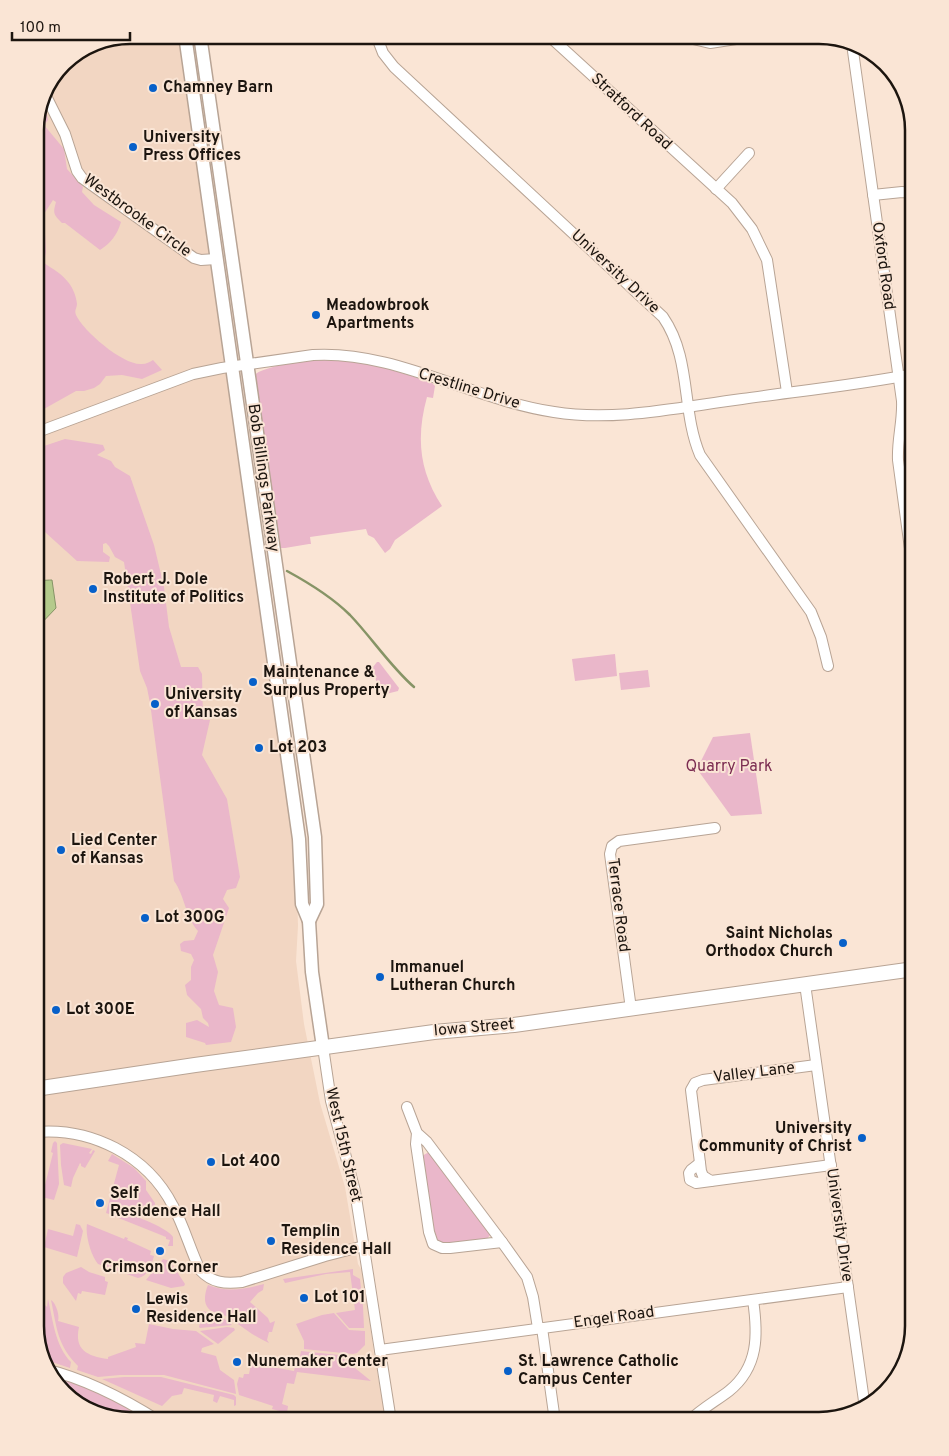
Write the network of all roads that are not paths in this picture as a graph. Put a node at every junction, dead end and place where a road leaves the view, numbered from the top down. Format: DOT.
graph roads {
  1 [pos="186,44"];
  2 [pos="201,44"];
  3 [pos="380,44"];
  4 [pos="558,44"];
  5 [pos="853,51"];
  6 [pos="49,102"];
  7 [pos="749,153"];
  8 [pos="716,189"];
  9 [pos="905,192"];
  10 [pos="873,195"];
  11 [pos="216,259"];
  12 [pos="247,364"];
  13 [pos="232,366"];
  14 [pos="905,376"];
  15 [pos="899,377"];
  16 [pos="787,392"];
  17 [pos="688,406"];
  18 [pos="44,429"];
  19 [pos="905,512"];
  20 [pos="828,666"];
  21 [pos="715,828"];
  22 [pos="309,921"];
  23 [pos="905,970"];
  24 [pos="805,984"];
  25 [pos="631,1009"];
  26 [pos="323,1047"];
  27 [pos="816,1065"];
  28 [pos="44,1088"];
  29 [pos="407,1107"];
  30 [pos="44,1132"];
  31 [pos="417,1133"];
  32 [pos="431,1148"];
  33 [pos="419,1158"];
  34 [pos="831,1165"];
  35 [pos="502,1242"];
  36 [pos="364,1246"];
  37 [pos="848,1287"];
  38 [pos="753,1300"];
  39 [pos="540,1328"];
  40 [pos="380,1350"];
  41 [pos="57,1372"];
  42 [pos="864,1400"];
  43 [pos="144,1412"];
  44 [pos="390,1412"];
  45 [pos="554,1412"];
  46 [pos="700,1412"];
  1 -- 11 [label="main road, Bob Billings Parkway"];
  2 -- 12 [label="main road, Bob Billings Parkway"];
  3 -- 17 [label="street, University Drive"];
  4 -- 8 [label="street, Stratford Road"];
  5 -- 10 [label="street, Oxford Road"];
  6 -- 11 [label="street, Westbrooke Circle"];
  7 -- 8 [label="street"];
  8 -- 16 [label="street, Stratford Road"];
  9 -- 10 [label="street"];
  10 -- 15 [label="street, Oxford Road"];
  11 -- 13 [label="main road, Bob Billings Parkway"];
  12 -- 13 [label="street, Crestline Drive"];
  12 -- 17 [label="street, Crestline Drive"];
  12 -- 22 [label="main road, Bob Billings Parkway"];
  13 -- 18 [label="street, Crestline Drive"];
  13 -- 22 [label="main road, Bob Billings Parkway"];
  14 -- 15 [label="street, Crestline Drive"];
  15 -- 16 [label="street, Crestline Drive"];
  15 -- 19 [label="street, Oxford Road"];
  16 -- 17 [label="street, Crestline Drive"];
  17 -- 20 [label="street, University Drive"];
  21 -- 25 [label="street, Terrace Road"];
  22 -- 26 [label="main road, Bob Billings Parkway"];
  23 -- 24 [label="highway, Iowa Street"];
  24 -- 25 [label="highway, Iowa Street"];
  24 -- 27 [label="street, University Drive"];
  25 -- 26 [label="highway, Iowa Street"];
  26 -- 28 [label="highway, Iowa Street"];
  26 -- 36 [label="street, West 15th Street"];
  27 -- 34 [label="street, University Drive"];
  27 -- 34 [label="street, Valley Lane"];
  29 -- 31 [label="street"];
  30 -- 36 [label="street"];
  31 -- 32 [label="street"];
  31 -- 33 [label="street"];
  32 -- 33 [label="street"];
  32 -- 35 [label="street"];
  33 -- 35 [label="street"];
  34 -- 37 [label="street, University Drive"];
  35 -- 39 [label="street"];
  36 -- 40 [label="street, West 15th Street"];
  37 -- 38 [label="street, Engel Road"];
  37 -- 42 [label="street, University Drive"];
  38 -- 39 [label="street, Engel Road"];
  38 -- 46 [label="street"];
  39 -- 40 [label="street, Engel Road"];
  39 -- 45 [label="street"];
  40 -- 44 [label="street, West 15th Street"];
  41 -- 43 [label="street"];
}
